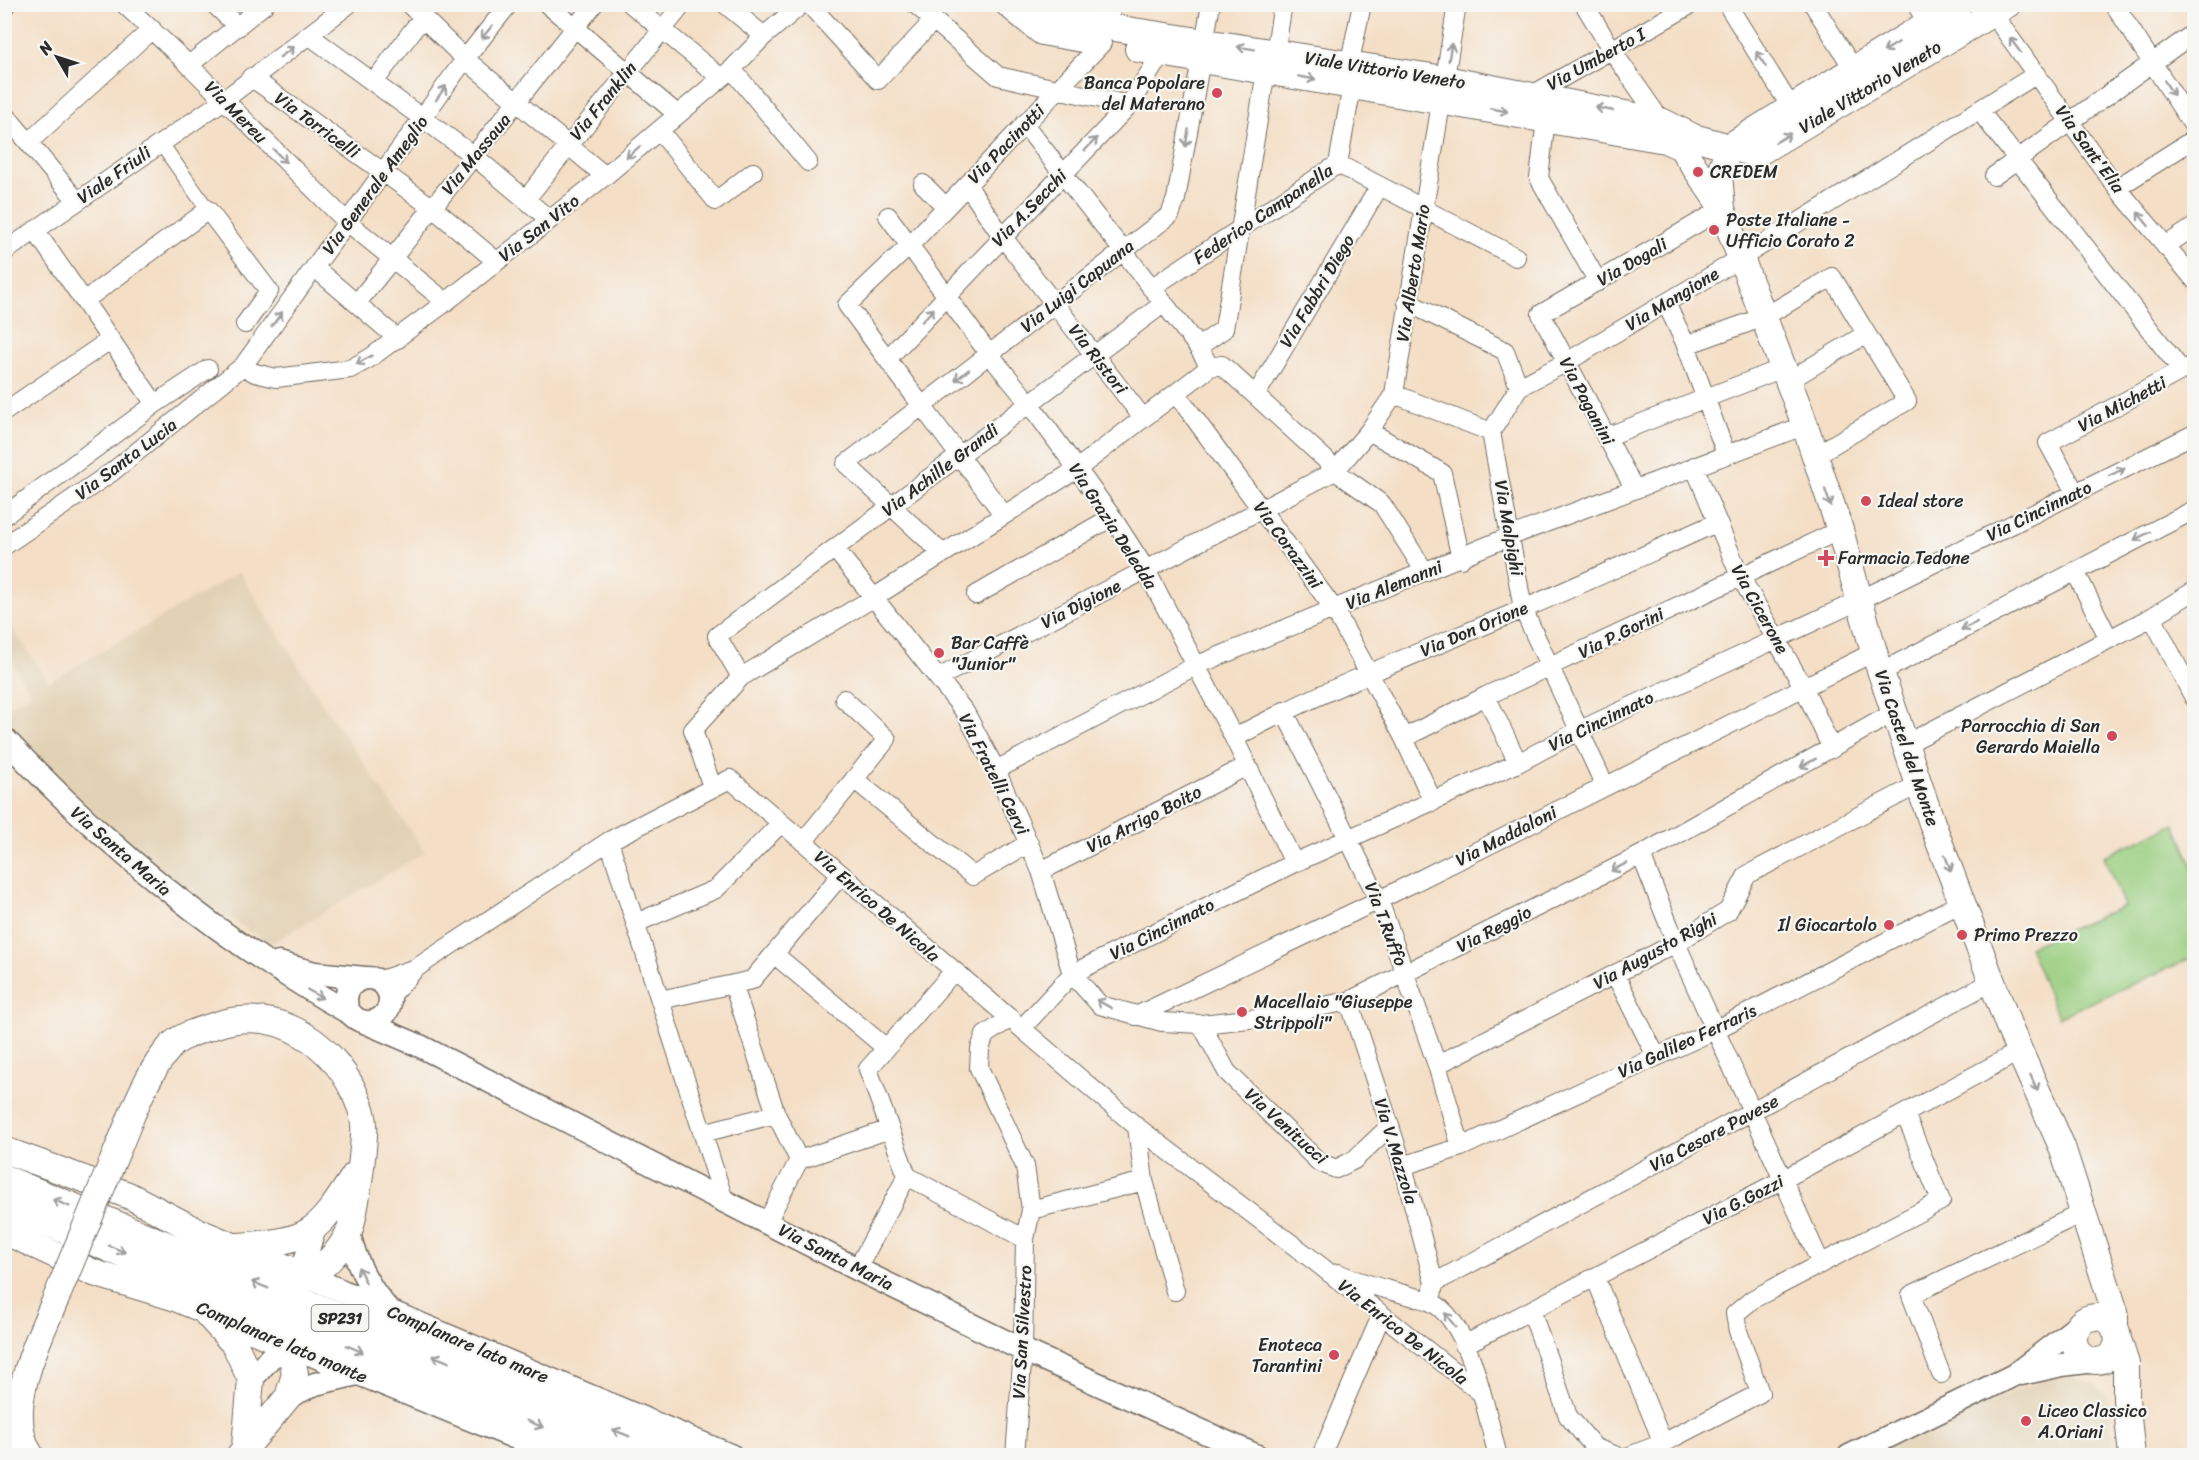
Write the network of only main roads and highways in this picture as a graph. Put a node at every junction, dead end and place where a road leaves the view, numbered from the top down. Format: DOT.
graph roads {
  1 [pos="1008,4"];
  2 [pos="1039,4"];
  3 [pos="1959,4"];
  4 [pos="2001,8"];
  5 [pos="1922,14"];
  6 [pos="1108,17"];
  7 [pos="1203,50"];
  8 [pos="1444,90"];
  9 [pos="1675,136"];
  10 [pos="1730,146"];
  11 [pos="1722,209"];
  12 [pos="4,1150"];
  13 [pos="359,1168"];
  14 [pos="4,1180"];
  15 [pos="4,1203"];
  16 [pos="4,1231"];
  17 [pos="234,1247"];
  18 [pos="2104,1282"];
  19 [pos="204,1310"];
  20 [pos="2084,1322"];
  21 [pos="2116,1333"];
  22 [pos="2096,1362"];
  23 [pos="2126,1399"];
  24 [pos="242,1451"];
  25 [pos="31,1455"];
  26 [pos="611,1455"];
  27 [pos="675,1455"];
  28 [pos="2132,1455"];
  1 -- 6 [label="main road, Viale Vittorio Veneto"];
  2 -- 6 [label="main road, Viale Vittorio Veneto"];
  3 -- 5 [label="main road, Viale Vittorio Veneto"];
  10 -- 4 [label="main road, Viale Vittorio Veneto, one-way"];
  5 -- 10 [label="main road, Viale Vittorio Veneto, one-way"];
  6 -- 7 [label="main road, Viale Vittorio Veneto"];
  6 -- 7 [label="main road, Viale Vittorio Veneto"];
  7 -- 8 [label="main road, Viale Vittorio Veneto"];
  8 -- 9 [label="main road, Viale Vittorio Veneto, one-way"];
  9 -- 8 [label="main road, Viale Vittorio Veneto, one-way"];
  9 -- 10 [label="main road, Viale Vittorio Veneto"];
  9 -- 11 [label="main road, Via Castel del Monte"];
  10 -- 11 [label="main road, Via Castel del Monte"];
  11 -- 18 [label="main road, Via Castel del Monte, one-way"];
  12 -- 17 [label="main road, Complanare lato mare"];
  13 -- 17 [label="main road"];
  13 -- 17 [label="main road, Complanare lato mare"];
  13 -- 25 [label="main road, bridge"];
  27 -- 14 [label="highway, SP231, one-way"];
  15 -- 26 [label="highway, SP231, one-way"];
  16 -- 19 [label="main road, Complanare lato monte"];
  18 -- 20 [label="main road, Via Castel del Monte"];
  18 -- 21 [label="main road, Via Castel del Monte"];
  19 -- 24 [label="main road"];
  19 -- 24 [label="main road, Complanare lato monte"];
  20 -- 21 [label="main road"];
  20 -- 22 [label="main road, Via Castel del Monte"];
  21 -- 22 [label="main road"];
  21 -- 23 [label="main road, Via Castel del Monte"];
  22 -- 23 [label="main road, Via Castel del Monte"];
  23 -- 28 [label="main road, Via Castel del Monte"];
}
